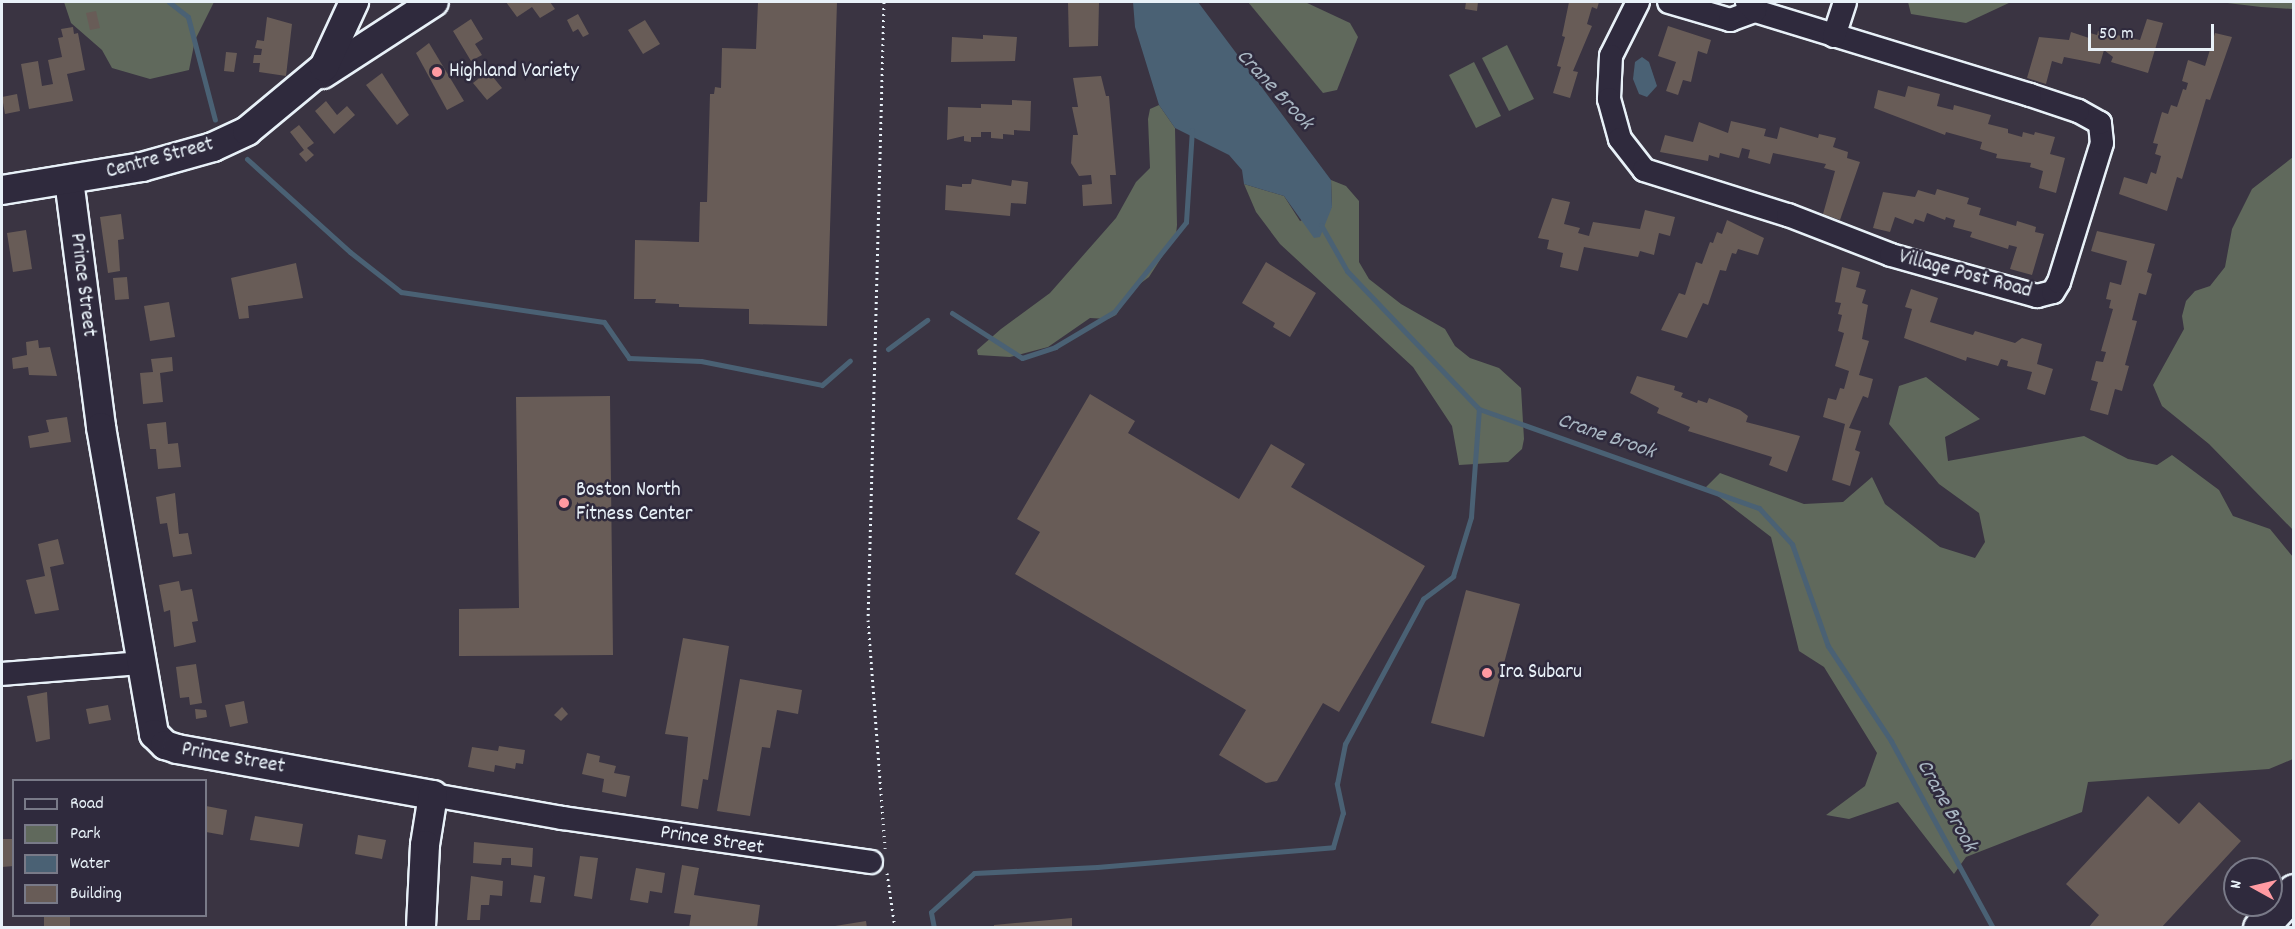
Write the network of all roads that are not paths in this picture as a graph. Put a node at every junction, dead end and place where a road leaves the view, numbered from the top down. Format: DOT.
graph roads {
  1 [pos="354,2"];
  2 [pos="434,2"];
  3 [pos="1638,2"];
  4 [pos="1669,2"];
  5 [pos="1845,2"];
  6 [pos="1751,6"];
  7 [pos="396,26"];
  8 [pos="1834,36"];
  9 [pos="302,88"];
  10 [pos="69,180"];
  11 [pos="2,190"];
  12 [pos="142,663"];
  13 [pos="2,674"];
  14 [pos="433,795"];
  15 [pos="881,859"];
  16 [pos="2294,891"];
  17 [pos="421,927"];
  18 [pos="2260,927"];
  1 -- 7 [label="main road"];
  1 -- 9 [label="main road"];
  2 -- 7 [label="main road"];
  3 -- 8 [label="street, Village Post Road"];
  4 -- 6 [label="street, Village Post Road"];
  5 -- 8 [label="street"];
  6 -- 8 [label="street, Village Post Road"];
  7 -- 9 [label="main road"];
  9 -- 10 [label="main road, Centre Street"];
  10 -- 11 [label="main road, Centre Street"];
  10 -- 12 [label="main road, Prince Street"];
  12 -- 13 [label="street"];
  12 -- 14 [label="main road, Prince Street"];
  14 -- 15 [label="street, Prince Street"];
  14 -- 17 [label="main road"];
  16 -- 18 [label="highway"];
}
